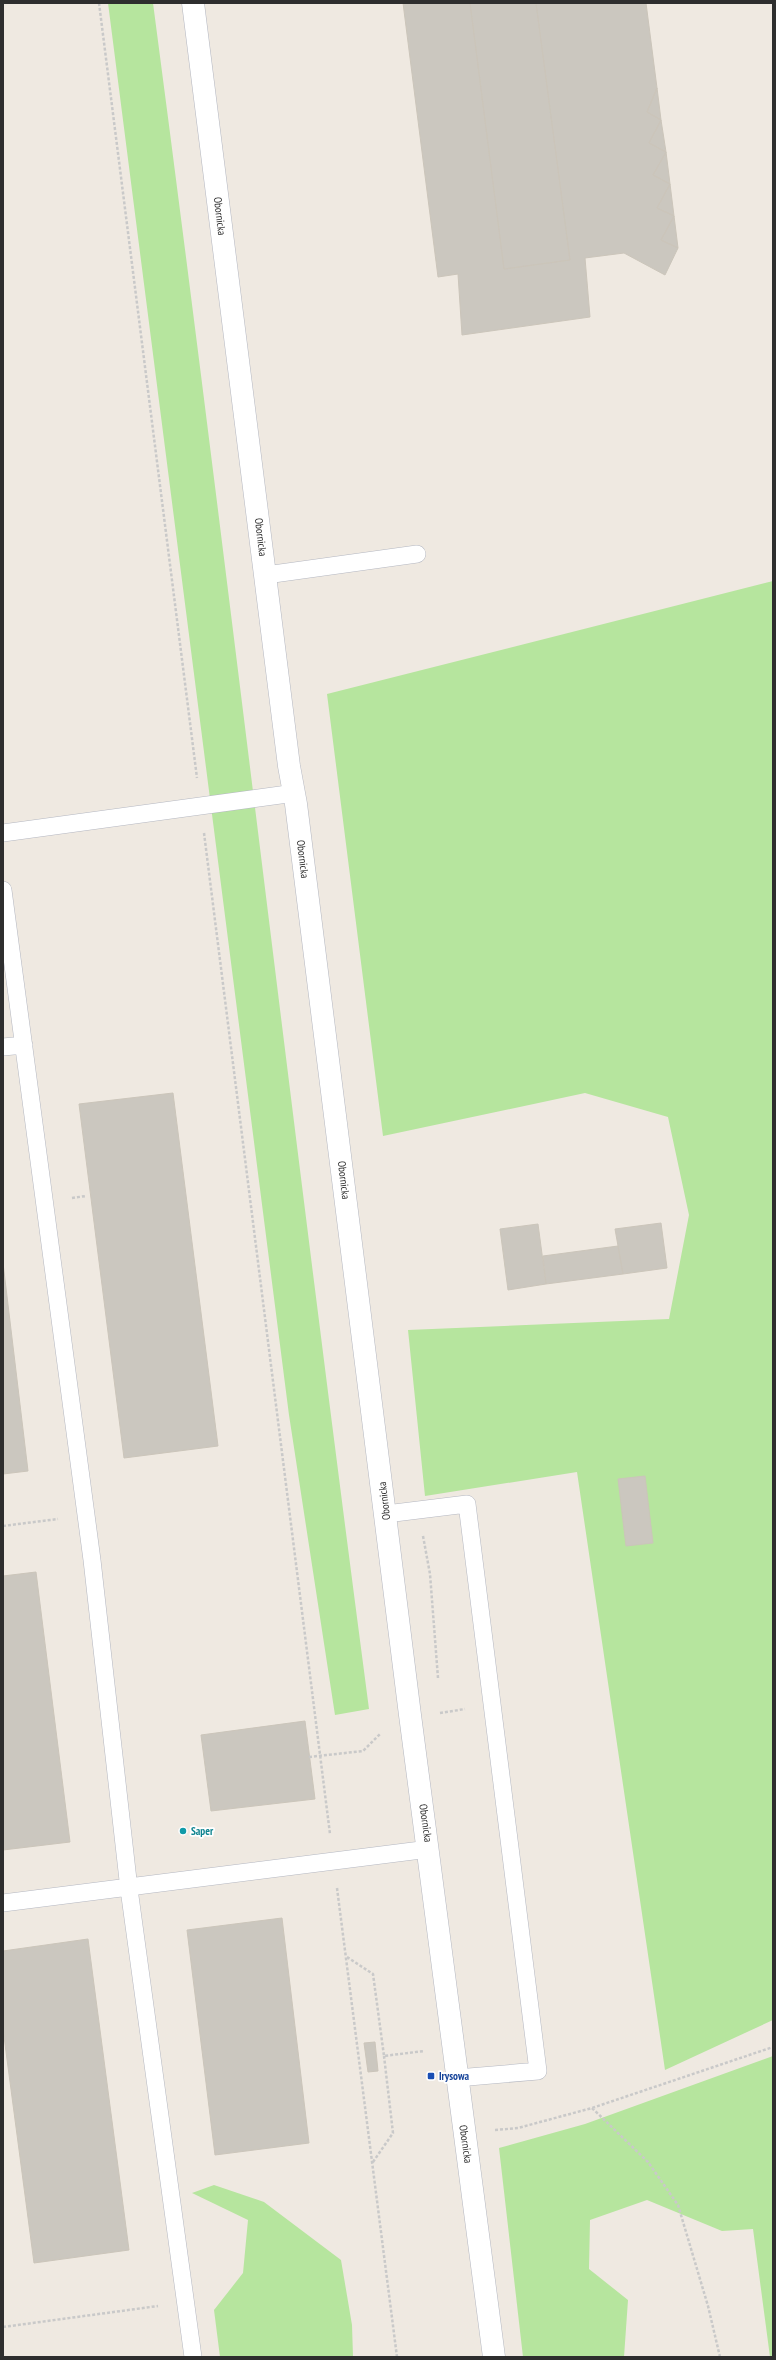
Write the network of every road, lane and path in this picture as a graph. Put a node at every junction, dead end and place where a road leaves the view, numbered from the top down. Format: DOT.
graph roads {
  1 [pos="99,3"];
  2 [pos="193,3"];
  3 [pos="417,554"];
  4 [pos="266,575"];
  5 [pos="294,793"];
  6 [pos="200,805"];
  7 [pos="3,833"];
  8 [pos="3,890"];
  9 [pos="24,1045"];
  10 [pos="3,1047"];
  11 [pos="418,1510"];
  12 [pos="386,1514"];
  13 [pos="86,1515"];
  14 [pos="3,1526"];
  15 [pos="438,1681"];
  16 [pos="439,1705"];
  17 [pos="440,1717"];
  18 [pos="386,1728"];
  19 [pos="321,1755"];
  20 [pos="309,1757"];
  21 [pos="429,1849"];
  22 [pos="334,1861"];
  23 [pos="129,1888"];
  24 [pos="3,1903"];
  25 [pos="347,1957"];
  26 [pos="773,2046"];
  27 [pos="424,2051"];
  28 [pos="384,2056"];
  29 [pos="457,2078"];
  30 [pos="592,2108"];
  31 [pos="464,2132"];
  32 [pos="372,2162"];
  33 [pos="186,2302"];
  34 [pos="3,2327"];
  35 [pos="193,2357"];
  36 [pos="397,2357"];
  37 [pos="494,2357"];
  38 [pos="720,2357"];
  1 -- 6 [label="path"];
  2 -- 4 [label="main road, Obornicka"];
  3 -- 4 [label="lane"];
  4 -- 5 [label="main road, Obornicka"];
  5 -- 6 [label="lane"];
  5 -- 12 [label="main road, Obornicka"];
  6 -- 7 [label="lane"];
  6 -- 19 [label="path"];
  8 -- 9 [label="lane"];
  9 -- 10 [label="lane"];
  9 -- 13 [label="lane"];
  11 -- 12 [label="lane"];
  11 -- 15 [label="path"];
  11 -- 29 [label="lane"];
  12 -- 21 [label="main road, Obornicka"];
  13 -- 14 [label="path"];
  13 -- 23 [label="lane"];
  16 -- 17 [label="path"];
  18 -- 19 [label="path"];
  19 -- 20 [label="path"];
  19 -- 22 [label="path"];
  21 -- 22 [label="lane"];
  21 -- 29 [label="main road, Obornicka"];
  22 -- 23 [label="lane"];
  22 -- 25 [label="path"];
  23 -- 24 [label="lane"];
  23 -- 33 [label="lane"];
  25 -- 28 [label="path"];
  25 -- 32 [label="path"];
  26 -- 30 [label="path"];
  27 -- 28 [label="path"];
  28 -- 32 [label="path"];
  29 -- 31 [label="main road, Obornicka"];
  30 -- 31 [label="path"];
  30 -- 38 [label="path"];
  31 -- 37 [label="main road, Obornicka"];
  32 -- 36 [label="path"];
  33 -- 34 [label="path"];
  33 -- 35 [label="lane"];
}
